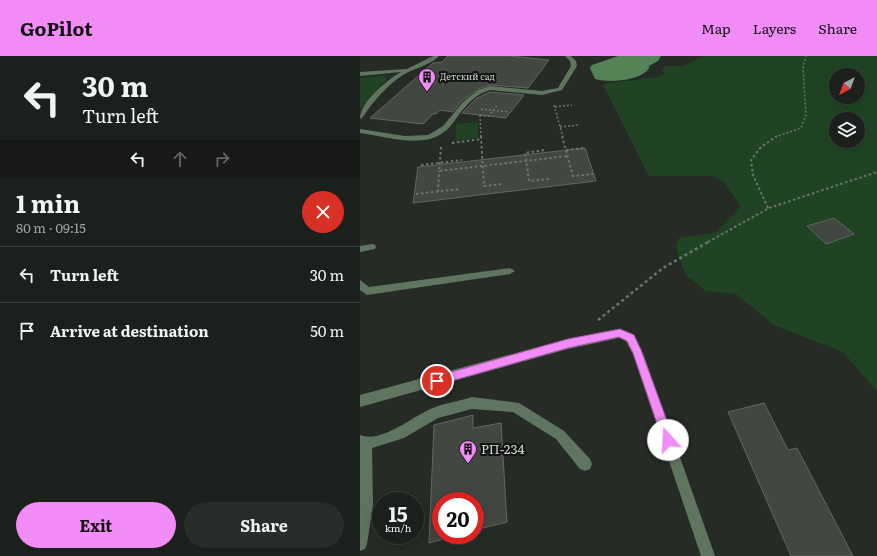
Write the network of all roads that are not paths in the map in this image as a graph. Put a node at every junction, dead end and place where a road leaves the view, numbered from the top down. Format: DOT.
graph roads {
  1 [pos="436,56"];
  2 [pos="568,56"];
  3 [pos="408,70"];
  4 [pos="360,74"];
  5 [pos="360,117"];
  6 [pos="360,131"];
  7 [pos="372,247"];
  8 [pos="360,249"];
  9 [pos="510,271"];
  10 [pos="360,284"];
  11 [pos="360,401"];
  12 [pos="363,442"];
  13 [pos="585,464"];
  14 [pos="360,544"];
  15 [pos="708,556"];
  1 -- 3 [label="lane"];
  2 -- 6 [label="lane"];
  3 -- 4 [label="lane"];
  3 -- 5 [label="lane"];
  7 -- 8 [label="lane"];
  9 -- 10 [label="lane"];
  11 -- 15 [label="lane"];
  12 -- 13 [label="lane"];
  12 -- 14 [label="lane"];
}
